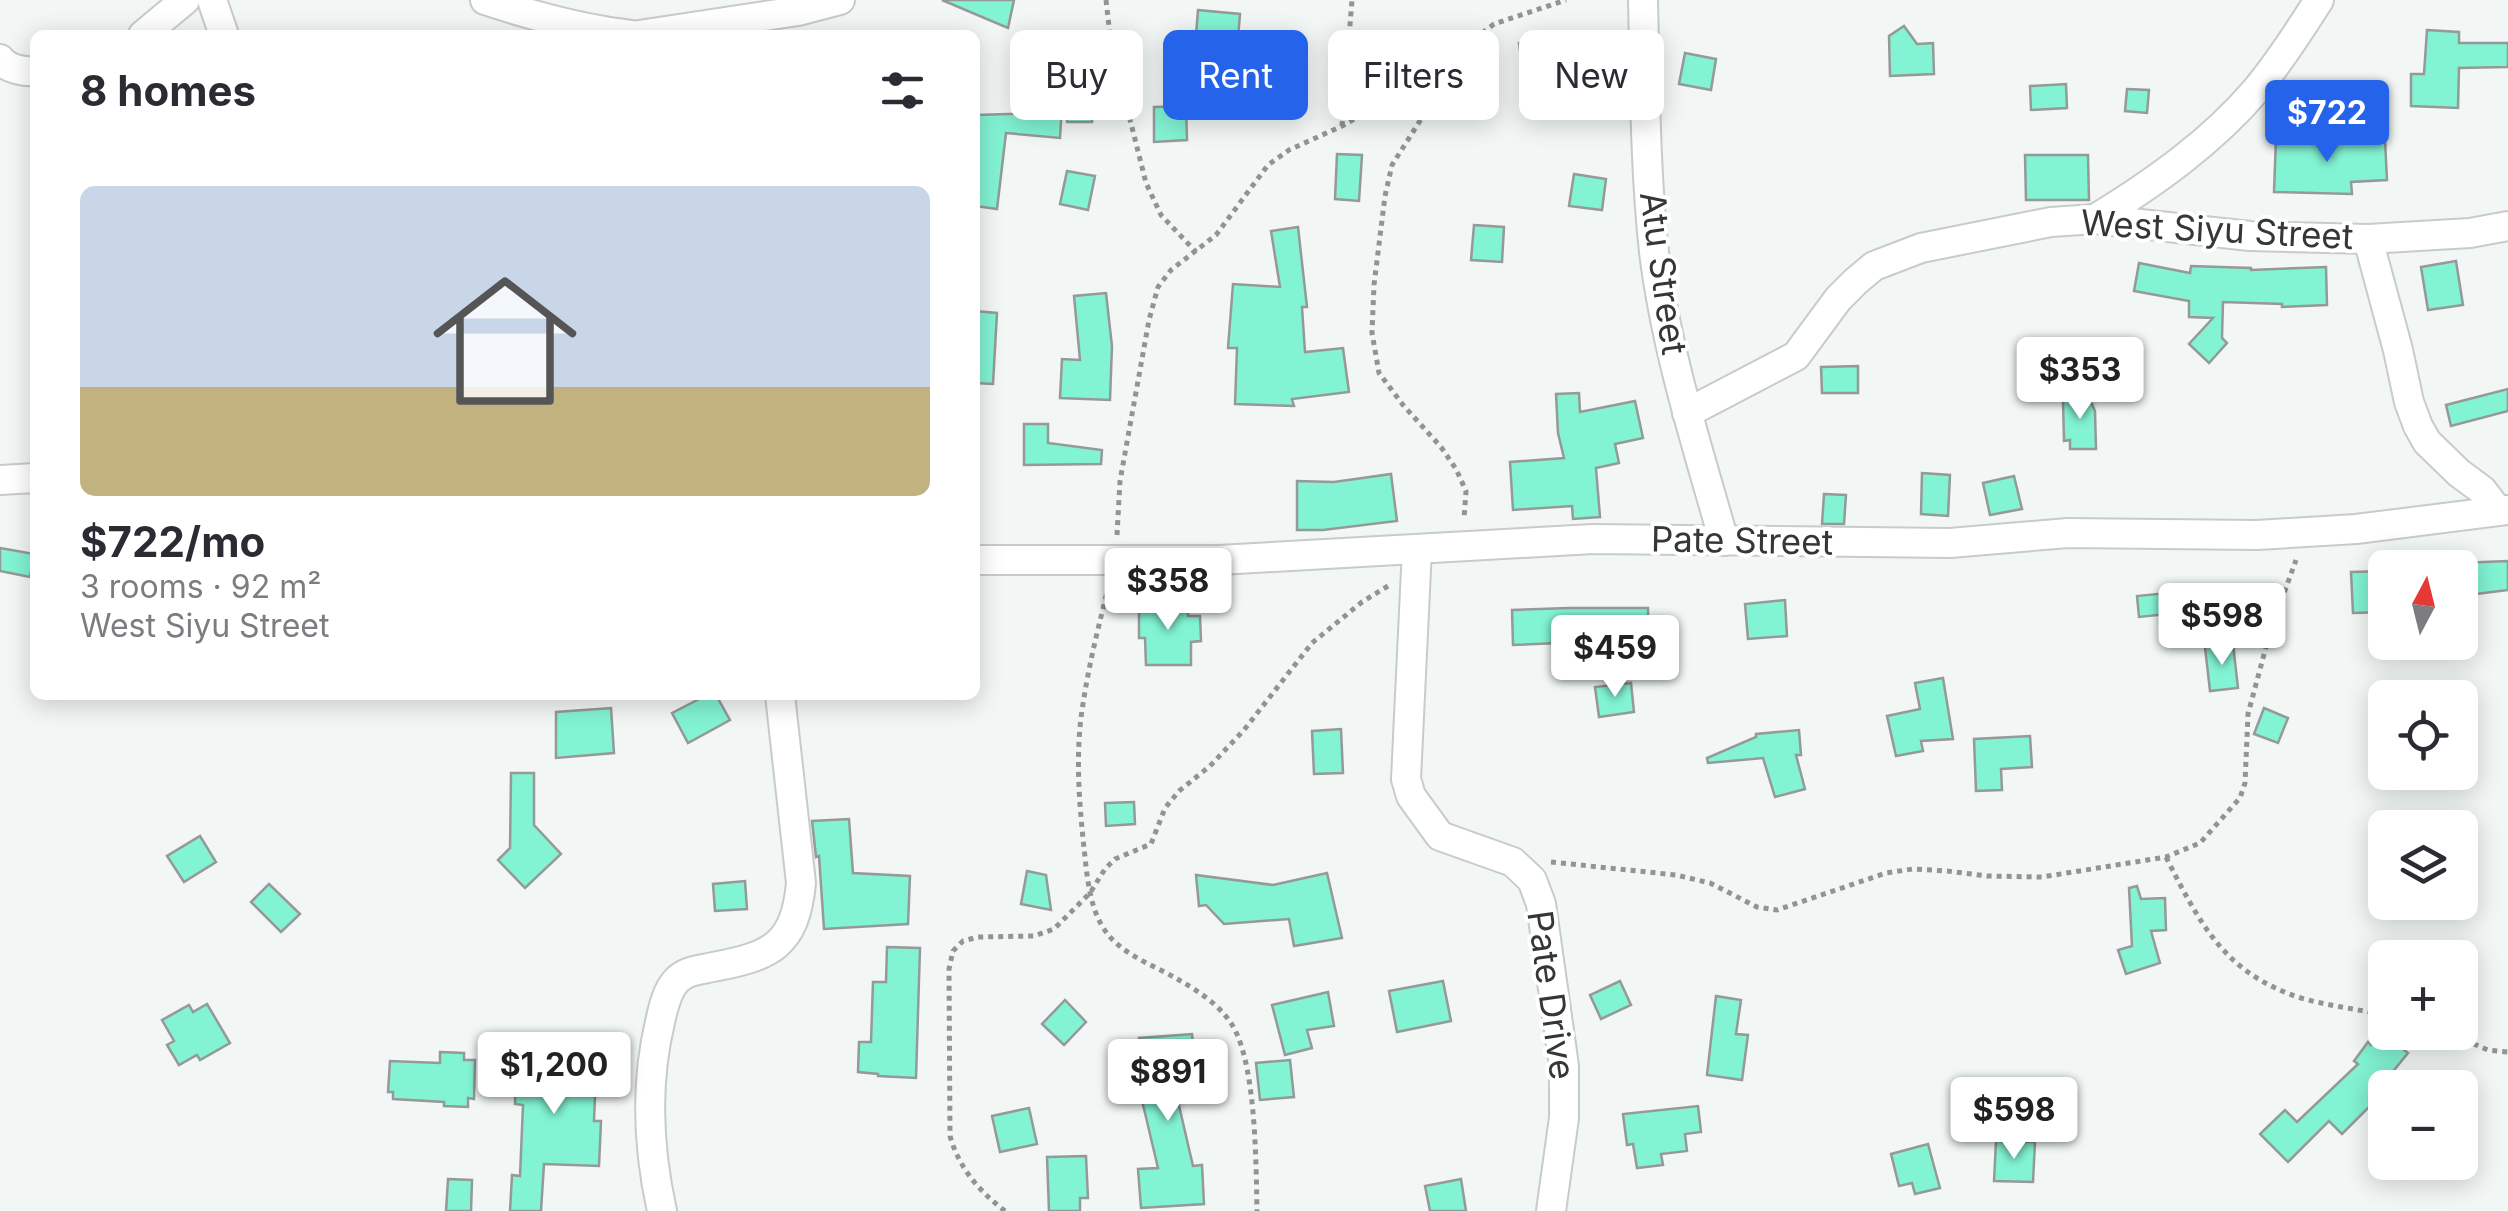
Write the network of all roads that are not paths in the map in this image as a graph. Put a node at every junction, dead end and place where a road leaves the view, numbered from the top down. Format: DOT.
graph roads {
  1 [pos="185,0"];
  2 [pos="212,0"];
  3 [pos="485,0"];
  4 [pos="840,0"];
  5 [pos="1643,0"];
  6 [pos="2319,0"];
  7 [pos="149,30"];
  8 [pos="222,30"];
  9 [pos="592,30"];
  10 [pos="673,30"];
  11 [pos="0,59"];
  12 [pos="30,72"];
  13 [pos="2095,220"];
  14 [pos="2508,226"];
  15 [pos="2368,239"];
  16 [pos="1687,413"];
  17 [pos="30,478"];
  18 [pos="0,480"];
  19 [pos="2503,510"];
  20 [pos="1724,540"];
  21 [pos="1416,559"];
  22 [pos="980,560"];
  23 [pos="781,700"];
  24 [pos="662,1211"];
  25 [pos="1551,1211"];
  1 -- 7 [label="street"];
  2 -- 8 [label="street"];
  3 -- 9 [label="street"];
  4 -- 10 [label="street"];
  5 -- 16 [label="street, Atu Street"];
  6 -- 13 [label="street"];
  11 -- 12 [label="street"];
  13 -- 15 [label="street, West Siyu Street"];
  13 -- 16 [label="street, West Siyu Street"];
  14 -- 15 [label="street, West Siyu Street"];
  15 -- 19 [label="street"];
  16 -- 20 [label="street, Atu Street"];
  17 -- 18 [label="street"];
  19 -- 20 [label="street, Pate Street"];
  20 -- 21 [label="street, Pate Street"];
  21 -- 22 [label="street, Pate Street"];
  21 -- 25 [label="street, Pate Drive"];
  23 -- 24 [label="street"];
}
